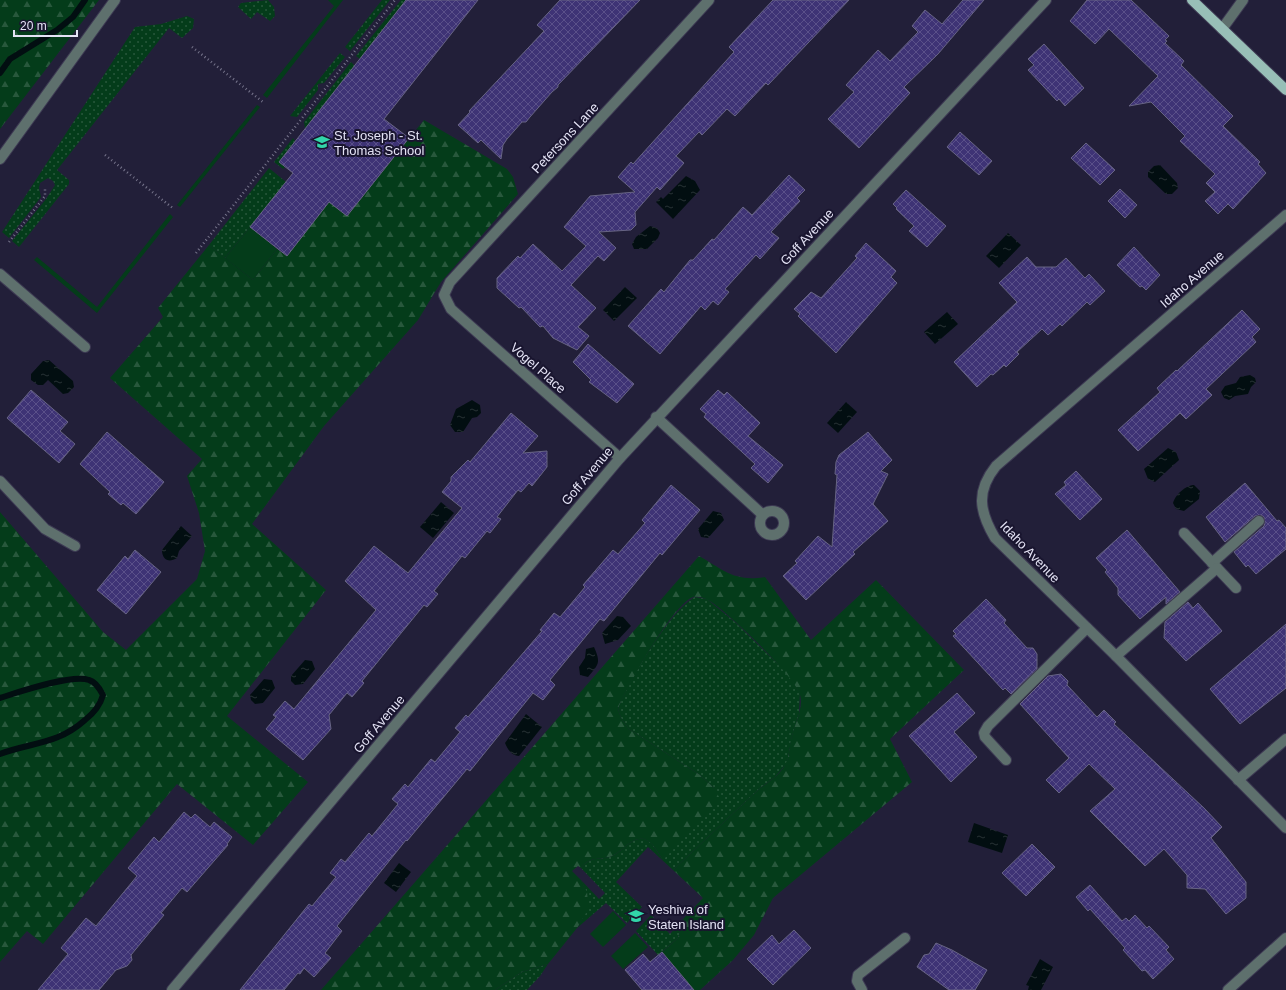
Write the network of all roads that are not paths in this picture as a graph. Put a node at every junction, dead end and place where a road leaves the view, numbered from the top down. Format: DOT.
graph roads {
  1 [pos="116,0"];
  2 [pos="709,0"];
  3 [pos="1046,0"];
  4 [pos="1192,0"];
  5 [pos="1243,0"];
  6 [pos="1222,29"];
  7 [pos="1286,90"];
  8 [pos="0,159"];
  9 [pos="1286,215"];
  10 [pos="0,274"];
  11 [pos="444,295"];
  12 [pos="85,347"];
  13 [pos="656,417"];
  14 [pos="620,458"];
  15 [pos="0,481"];
  16 [pos="763,515"];
  17 [pos="1259,521"];
  18 [pos="1184,533"];
  19 [pos="75,546"];
  20 [pos="1215,566"];
  21 [pos="1236,588"];
  22 [pos="1087,628"];
  23 [pos="1116,656"];
  24 [pos="1286,739"];
  25 [pos="1006,760"];
  26 [pos="1238,780"];
  27 [pos="1286,828"];
  28 [pos="905,938"];
  29 [pos="1286,938"];
  30 [pos="172,990"];
  31 [pos="862,990"];
  32 [pos="1228,990"];
  1 -- 8 [label="street"];
  2 -- 11 [label="street, Petersons Lane"];
  3 -- 13 [label="street, Goff Avenue"];
  4 -- 6 [label="main road"];
  5 -- 6 [label="street"];
  6 -- 7 [label="main road"];
  9 -- 22 [label="street, Idaho Avenue"];
  10 -- 12 [label="street"];
  11 -- 14 [label="street, Vogel Place"];
  13 -- 14 [label="street, Goff Avenue"];
  13 -- 16 [label="street"];
  14 -- 30 [label="street, Goff Avenue"];
  15 -- 19 [label="street"];
  17 -- 20 [label="street"];
  18 -- 20 [label="street"];
  20 -- 21 [label="street"];
  20 -- 23 [label="street"];
  22 -- 23 [label="street, Idaho Avenue"];
  22 -- 25 [label="street"];
  23 -- 26 [label="street, Idaho Avenue"];
  24 -- 26 [label="street"];
  26 -- 27 [label="street, Idaho Avenue"];
  28 -- 31 [label="street"];
  29 -- 32 [label="street"];
}
